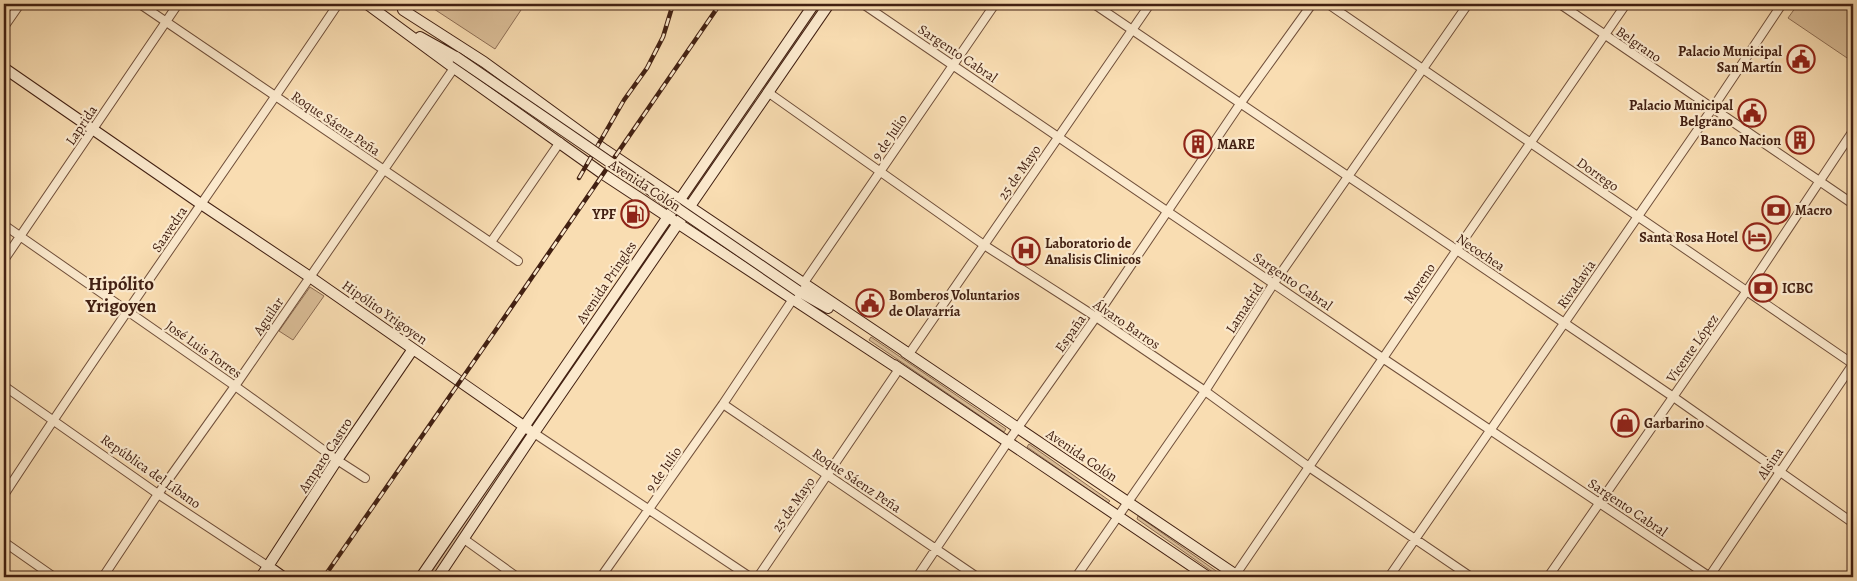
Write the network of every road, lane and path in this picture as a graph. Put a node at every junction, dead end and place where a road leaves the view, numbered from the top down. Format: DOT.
graph roads {
  1 [pos="20,4"];
  2 [pos="140,4"];
  3 [pos="178,4"];
  4 [pos="338,4"];
  5 [pos="367,4"];
  6 [pos="814,4"];
  7 [pos="829,4"];
  8 [pos="862,4"];
  9 [pos="995,4"];
  10 [pos="1094,4"];
  11 [pos="1150,4"];
  12 [pos="1312,4"];
  13 [pos="1328,4"];
  14 [pos="1468,4"];
  15 [pos="1560,4"];
  16 [pos="1626,4"];
  17 [pos="1782,4"];
  18 [pos="399,7"];
  19 [pos="382,14"];
  20 [pos="166,22"];
  21 [pos="4,27"];
  22 [pos="1133,30"];
  23 [pos="1605,35"];
  24 [pos="456,58"];
  25 [pos="952,64"];
  26 [pos="4,68"];
  27 [pos="454,68"];
  28 [pos="1422,68"];
  29 [pos="768,93"];
  30 [pos="276,97"];
  31 [pos="1240,104"];
  32 [pos="1712,109"];
  33 [pos="93,130"];
  34 [pos="1853,131"];
  35 [pos="1059,136"];
  36 [pos="560,142"];
  37 [pos="1530,142"];
  38 [pos="384,170"];
  39 [pos="881,171"];
  40 [pos="1348,177"];
  41 [pos="1819,181"];
  42 [pos="679,199"];
  43 [pos="201,204"];
  44 [pos="1853,204"];
  45 [pos="690,206"];
  46 [pos="1166,211"];
  47 [pos="668,216"];
  48 [pos="1638,216"];
  49 [pos="678,224"];
  50 [pos="4,225"];
  51 [pos="20,236"];
  52 [pos="491,242"];
  53 [pos="984,245"];
  54 [pos="1456,251"];
  55 [pos="4,260"];
  56 [pos="518,261"];
  57 [pos="310,276"];
  58 [pos="1274,283"];
  59 [pos="798,291"];
  60 [pos="1746,292"];
  61 [pos="128,312"];
  62 [pos="1096,318"];
  63 [pos="1564,324"];
  64 [pos="413,348"];
  65 [pos="909,354"];
  66 [pos="1384,359"];
  67 [pos="1853,364"];
  68 [pos="899,369"];
  69 [pos="4,386"];
  70 [pos="235,386"];
  71 [pos="1205,391"];
  72 [pos="1672,396"];
  73 [pos="723,404"];
  74 [pos="53,419"];
  75 [pos="524,426"];
  76 [pos="1019,429"];
  77 [pos="1491,430"];
  78 [pos="534,434"];
  79 [pos="1008,443"];
  80 [pos="337,460"];
  81 [pos="1309,467"];
  82 [pos="1779,472"];
  83 [pos="828,475"];
  84 [pos="364,478"];
  85 [pos="158,494"];
  86 [pos="4,495"];
  87 [pos="1127,502"];
  88 [pos="1600,503"];
  89 [pos="650,509"];
  90 [pos="1118,517"];
  91 [pos="1853,523"];
  92 [pos="464,539"];
  93 [pos="1416,539"];
  94 [pos="4,542"];
  95 [pos="937,549"];
  96 [pos="268,567"];
  97 [pos="1237,576"];
  98 [pos="54,577"];
  99 [pos="103,577"];
  100 [pos="261,577"];
  101 [pos="284,577"];
  102 [pos="421,577"];
  103 [pos="438,577"];
  104 [pos="517,577"];
  105 [pos="601,577"];
  106 [pos="750,577"];
  107 [pos="758,577"];
  108 [pos="917,577"];
  109 [pos="977,577"];
  110 [pos="1076,577"];
  111 [pos="1208,577"];
  112 [pos="1389,577"];
  113 [pos="1471,577"];
  114 [pos="1548,577"];
  115 [pos="1709,577"];
  1 -- 21 [label="street"];
  2 -- 20 [label="street, Roque Sáenz Peña"];
  3 -- 20 [label="street, Laprida"];
  4 -- 30 [label="street, Saavedra"];
  5 -- 19 [label="main road, Avenida Colón"];
  6 -- 42 [label="main road, Avenida Pringles"];
  7 -- 29 [label="main road, Avenida Pringles"];
  8 -- 25 [label="street, Sargento Cabral"];
  9 -- 25 [label="street, 9 de Julio"];
  10 -- 22 [label="street, Necochea"];
  11 -- 22 [label="street, 25 de Mayo"];
  12 -- 31 [label="street, España"];
  13 -- 28 [label="street, Dorrego"];
  14 -- 28 [label="street, Lamadrid"];
  15 -- 23 [label="street, Belgrano"];
  16 -- 23 [label="street, Moreno"];
  17 -- 32 [label="street, Rivadavia"];
  18 -- 24 [label="main road, Avenida Colón"];
  18 -- 42 [label="main road, Avenida Colón"];
  19 -- 24 [label="main road, Avenida Colón"];
  19 -- 27 [label="main road, Avenida Colón"];
  20 -- 30 [label="street, Roque Sáenz Peña"];
  20 -- 33 [label="street, Laprida"];
  22 -- 31 [label="street, Necochea"];
  22 -- 35 [label="street, 25 de Mayo"];
  23 -- 32 [label="street, Belgrano"];
  23 -- 37 [label="street, Moreno"];
  24 -- 59 [label="main road, Avenida Colón, bridge"];
  25 -- 35 [label="street, Sargento Cabral"];
  25 -- 39 [label="street, 9 de Julio"];
  26 -- 33 [label="main road, Hipólito Yrigoyen"];
  27 -- 36 [label="main road, Avenida Colón"];
  27 -- 38 [label="street, Aguilar"];
  28 -- 37 [label="street, Dorrego"];
  28 -- 40 [label="street, Lamadrid"];
  29 -- 39 [label="street, Álvaro Barros"];
  29 -- 45 [label="main road, Avenida Pringles"];
  30 -- 38 [label="street, Roque Sáenz Peña"];
  30 -- 43 [label="street, Saavedra"];
  31 -- 40 [label="street, Necochea"];
  31 -- 46 [label="street, España"];
  32 -- 41 [label="street, Belgrano"];
  32 -- 48 [label="street, Rivadavia"];
  33 -- 43 [label="main road, Hipólito Yrigoyen"];
  33 -- 51 [label="street, Laprida"];
  34 -- 41 [label="street, Vicente López"];
  35 -- 46 [label="street, Sargento Cabral"];
  35 -- 53 [label="street, 25 de Mayo"];
  36 -- 47 [label="main road, Avenida Colón"];
  36 -- 52 [label="street"];
  37 -- 48 [label="street, Dorrego"];
  37 -- 54 [label="street, Moreno"];
  38 -- 52 [label="street, Roque Sáenz Peña"];
  38 -- 57 [label="street, Aguilar"];
  39 -- 53 [label="street, Álvaro Barros"];
  39 -- 59 [label="street, 9 de Julio"];
  40 -- 54 [label="street, Necochea"];
  40 -- 58 [label="street, Lamadrid"];
  41 -- 44 [label="street, Belgrano"];
  41 -- 60 [label="street, Vicente López"];
  42 -- 45 [label="main road, Avenida Colón"];
  42 -- 47 [label="main road, Avenida Pringles"];
  43 -- 57 [label="main road, Hipólito Yrigoyen"];
  43 -- 61 [label="street, Saavedra"];
  45 -- 49 [label="main road, Avenida Pringles"];
  45 -- 59 [label="main road, Avenida Colón"];
  46 -- 58 [label="street, Sargento Cabral"];
  46 -- 62 [label="street, España"];
  47 -- 49 [label="main road, Avenida Colón"];
  47 -- 75 [label="main road, Avenida Pringles"];
  48 -- 60 [label="street, Dorrego"];
  48 -- 63 [label="street, Rivadavia"];
  49 -- 59 [label="main road, Avenida Colón"];
  49 -- 78 [label="main road, Avenida Pringles"];
  50 -- 51 [label="street, José Luis Torres"];
  51 -- 55 [label="street, Laprida"];
  51 -- 61 [label="street, José Luis Torres"];
  52 -- 56 [label="street, Roque Sáenz Peña"];
  53 -- 62 [label="street, Álvaro Barros"];
  53 -- 65 [label="street, 25 de Mayo"];
  54 -- 63 [label="street, Necochea"];
  54 -- 66 [label="street, Moreno"];
  57 -- 64 [label="main road, Hipólito Yrigoyen"];
  57 -- 70 [label="street, Aguilar"];
  58 -- 66 [label="street, Sargento Cabral"];
  58 -- 71 [label="street, Lamadrid"];
  59 -- 65 [label="main road, Avenida Colón"];
  59 -- 68 [label="main road, Avenida Colón"];
  59 -- 73 [label="street, 9 de Julio"];
  60 -- 67 [label="street, Dorrego"];
  60 -- 72 [label="street, Vicente López"];
  61 -- 70 [label="street, José Luis Torres"];
  61 -- 74 [label="street, Saavedra"];
  62 -- 71 [label="street, Álvaro Barros"];
  62 -- 76 [label="street, España"];
  63 -- 72 [label="street, Necochea"];
  63 -- 77 [label="street, Rivadavia"];
  64 -- 75 [label="main road, Hipólito Yrigoyen"];
  64 -- 80 [label="main road, Amparo Castro"];
  65 -- 76 [label="main road, Avenida Colón"];
  66 -- 77 [label="street, Sargento Cabral"];
  66 -- 81 [label="street, Moreno"];
  67 -- 82 [label="street, Alsina"];
  68 -- 79 [label="main road, Avenida Colón"];
  68 -- 83 [label="street, 25 de Mayo"];
  69 -- 74 [label="street, República del Líbano"];
  70 -- 80 [label="street, José Luis Torres"];
  70 -- 85 [label="street, Aguilar"];
  71 -- 81 [label="street, Álvaro Barros"];
  71 -- 87 [label="street, Lamadrid"];
  72 -- 82 [label="street, Necochea"];
  72 -- 88 [label="street, Vicente López"];
  73 -- 83 [label="street, Roque Sáenz Peña"];
  73 -- 89 [label="street, 9 de Julio"];
  74 -- 85 [label="street, República del Líbano"];
  74 -- 86 [label="street, Saavedra"];
  75 -- 78 [label="main road, Hipólito Yrigoyen"];
  75 -- 102 [label="main road, Avenida Pringles"];
  76 -- 79 [label="street, España"];
  76 -- 87 [label="main road, Avenida Colón"];
  77 -- 88 [label="street, Sargento Cabral"];
  77 -- 93 [label="street, Rivadavia"];
  78 -- 89 [label="street, Hipólito Yrigoyen"];
  78 -- 92 [label="main road, Avenida Pringles"];
  79 -- 90 [label="main road, Avenida Colón"];
  79 -- 95 [label="street, España"];
  80 -- 84 [label="street, José Luis Torres"];
  80 -- 96 [label="main road, Amparo Castro"];
  81 -- 93 [label="street, Álvaro Barros"];
  81 -- 97 [label="street, Moreno"];
  82 -- 91 [label="street, Necochea"];
  82 -- 115 [label="street, Alsina"];
  83 -- 95 [label="street, Roque Sáenz Peña"];
  83 -- 107 [label="street, 25 de Mayo"];
  85 -- 96 [label="street, República del Líbano"];
  85 -- 99 [label="street, Aguilar"];
  87 -- 90 [label="street, Lamadrid"];
  87 -- 97 [label="main road, Avenida Colón"];
  88 -- 114 [label="street, Vicente López"];
  88 -- 115 [label="street, Sargento Cabral"];
  89 -- 105 [label="street, 9 de Julio"];
  89 -- 106 [label="street, Hipólito Yrigoyen"];
  90 -- 110 [label="street, Lamadrid"];
  90 -- 111 [label="main road, Avenida Colón"];
  92 -- 103 [label="main road, Avenida Pringles"];
  92 -- 104 [label="street"];
  93 -- 112 [label="street, Rivadavia"];
  93 -- 113 [label="street, Álvaro Barros"];
  94 -- 98 [label="street"];
  95 -- 108 [label="street, España"];
  95 -- 109 [label="street, Roque Sáenz Peña"];
  96 -- 100 [label="main road, Amparo Castro"];
  96 -- 101 [label="main road, República del Líbano"];
}
